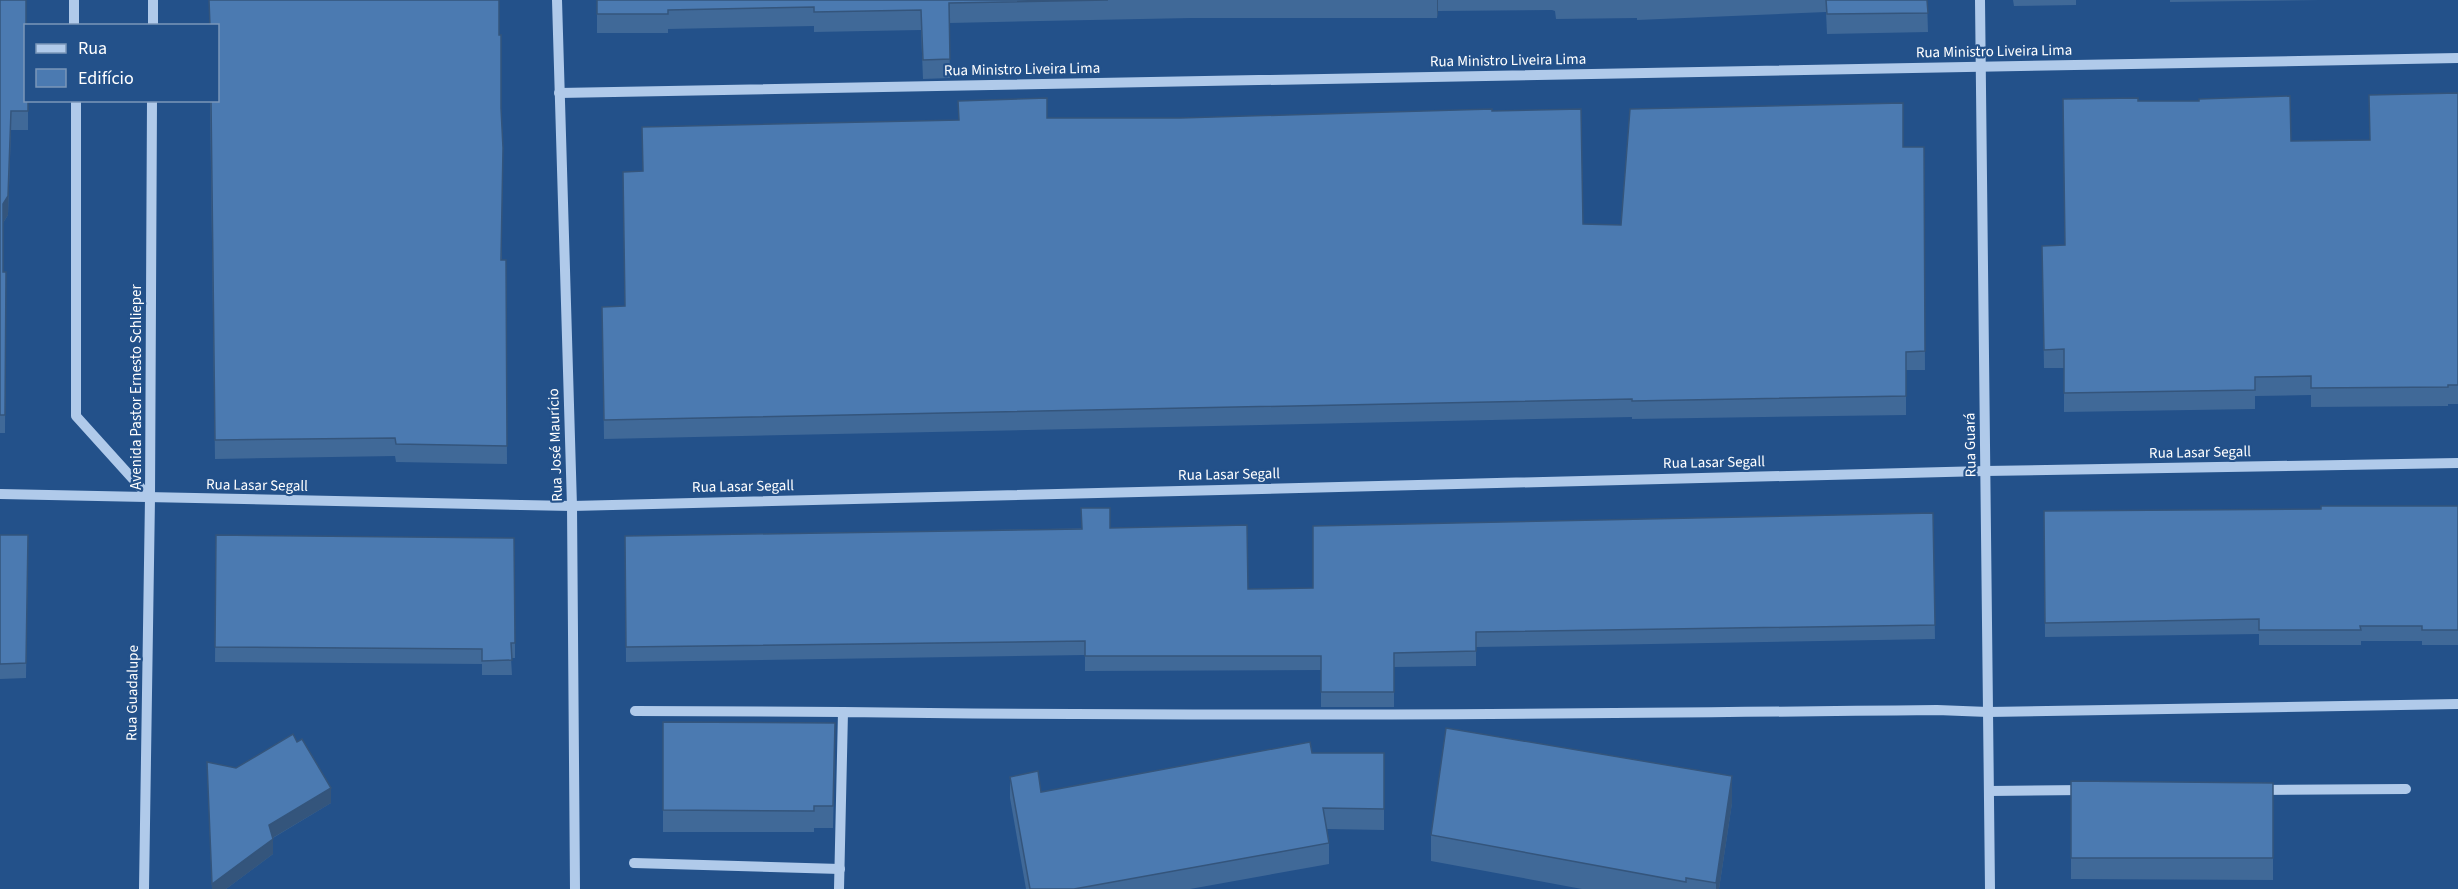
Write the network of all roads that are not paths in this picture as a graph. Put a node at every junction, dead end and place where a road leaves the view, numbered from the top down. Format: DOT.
graph roads {
  1 [pos="74,0"];
  2 [pos="153,0"];
  3 [pos="557,0"];
  4 [pos="1980,0"];
  5 [pos="74,24"];
  6 [pos="153,24"];
  7 [pos="2458,58"];
  8 [pos="1981,66"];
  9 [pos="559,93"];
  10 [pos="76,102"];
  11 [pos="152,102"];
  12 [pos="2458,463"];
  13 [pos="1985,471"];
  14 [pos="0,494"];
  15 [pos="150,498"];
  16 [pos="572,506"];
  17 [pos="2458,704"];
  18 [pos="635,711"];
  19 [pos="843,712"];
  20 [pos="1988,712"];
  21 [pos="2406,789"];
  22 [pos="2095,790"];
  23 [pos="2250,790"];
  24 [pos="1989,791"];
  25 [pos="634,863"];
  26 [pos="840,868"];
  27 [pos="144,889"];
  28 [pos="575,889"];
  29 [pos="839,889"];
  30 [pos="1990,889"];
  1 -- 5 [label="street"];
  2 -- 6 [label="street"];
  3 -- 9 [label="street, Rua José Maurício"];
  4 -- 8 [label="street, Rua Guará"];
  7 -- 8 [label="street, Rua Ministro Liveira Lima"];
  8 -- 9 [label="street, Rua Ministro Liveira Lima"];
  8 -- 13 [label="street, Rua Guará"];
  9 -- 16 [label="street, Rua José Maurício"];
  10 -- 15 [label="street, Avenida Pastor Ernesto Schlieper"];
  11 -- 15 [label="street, Avenida Pastor Ernesto Schlieper"];
  12 -- 13 [label="street, Rua Lasar Segall"];
  13 -- 16 [label="street, Rua Lasar Segall"];
  13 -- 20 [label="street, Rua Guará"];
  14 -- 15 [label="street, Rua Lasar Segall"];
  15 -- 16 [label="street, Rua Lasar Segall"];
  15 -- 27 [label="street, Rua Guadalupe"];
  16 -- 28 [label="street, Rua José Maurício"];
  17 -- 20 [label="street"];
  18 -- 19 [label="street"];
  19 -- 20 [label="street"];
  19 -- 26 [label="street"];
  20 -- 24 [label="street, Rua Guará"];
  21 -- 23 [label="street"];
  22 -- 24 [label="street"];
  24 -- 30 [label="street, Rua Guará"];
  25 -- 26 [label="street"];
  26 -- 29 [label="street"];
}
